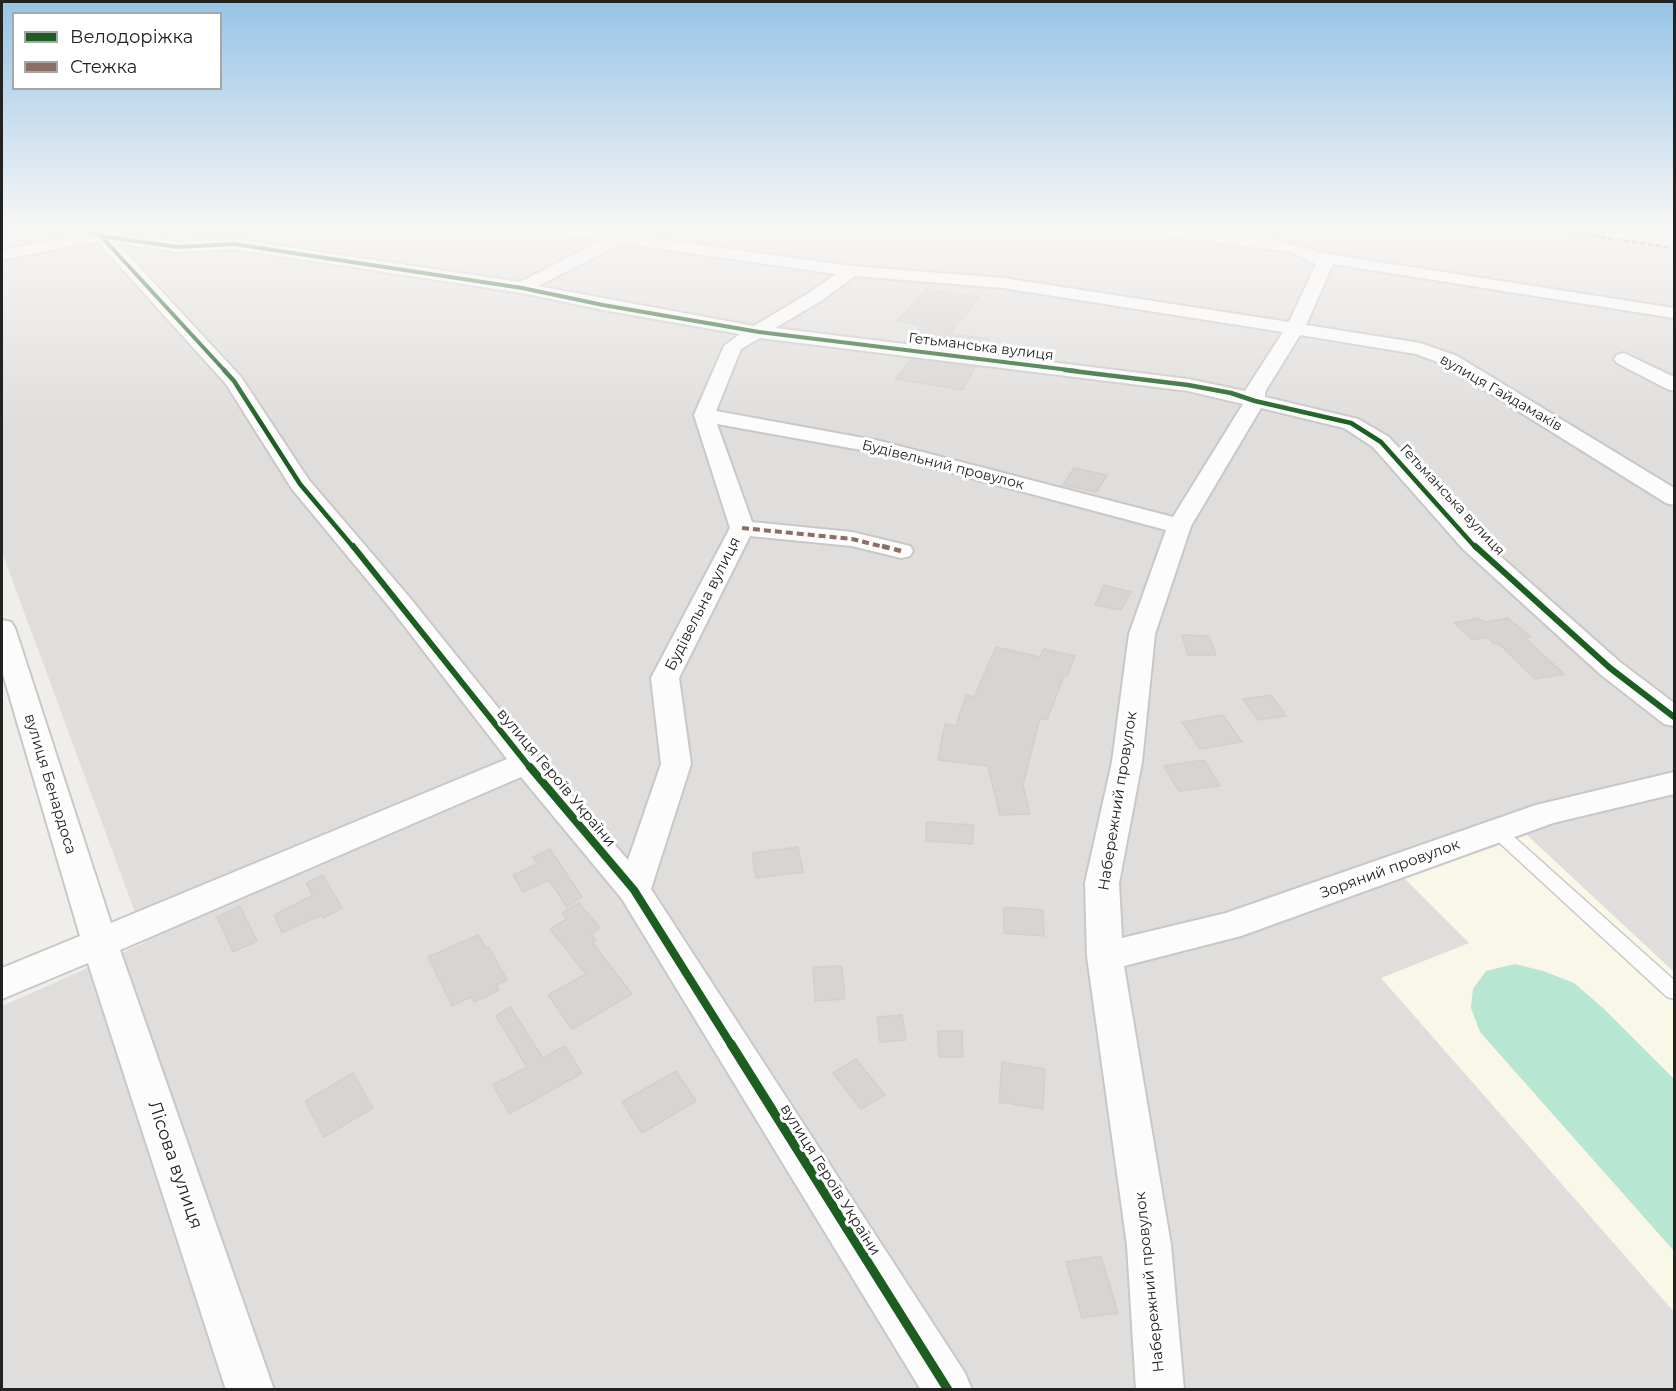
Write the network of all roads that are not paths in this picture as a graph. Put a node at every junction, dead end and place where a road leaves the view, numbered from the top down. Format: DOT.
graph roads {
  1 [pos="156,295"];
  2 [pos="554,295"];
  3 [pos="817,295"];
  4 [pos="1088,295"];
  5 [pos="1310,295"];
  6 [pos="1563,295"];
  7 [pos="1674,313"];
  8 [pos="1294,330"];
  9 [pos="759,332"];
  10 [pos="1624,358"];
  11 [pos="1674,385"];
  12 [pos="1255,401"];
  13 [pos="704,415"];
  14 [pos="1674,498"];
  15 [pos="1179,526"];
  16 [pos="742,528"];
  17 [pos="901,551"];
  18 [pos="2,628"];
  19 [pos="1674,717"];
  20 [pos="526,763"];
  21 [pos="1674,783"];
  22 [pos="1497,831"];
  23 [pos="634,890"];
  24 [pos="99,941"];
  25 [pos="1106,956"];
  26 [pos="2,984"];
  27 [pos="1674,991"];
  28 [pos="250,1389"];
  29 [pos="948,1389"];
  30 [pos="1160,1389"];
  1 -- 20 [label="street, вулиця Героїв України"];
  2 -- 9 [label="street, Гетьманська вулиця"];
  3 -- 9 [label="street"];
  4 -- 8 [label="street, вулиця Гайдамаків"];
  5 -- 8 [label="street, Набережний провулок"];
  6 -- 7 [label="street"];
  8 -- 12 [label="street, Набережний провулок"];
  8 -- 14 [label="street, вулиця Гайдамаків"];
  9 -- 12 [label="street, Гетьманська вулиця"];
  9 -- 13 [label="street"];
  10 -- 11 [label="street"];
  12 -- 15 [label="street, Набережний провулок"];
  12 -- 19 [label="street, Гетьманська вулиця"];
  13 -- 15 [label="street, Будівельний провулок"];
  13 -- 16 [label="street, Будівельна вулиця"];
  15 -- 25 [label="street, Набережний провулок"];
  16 -- 17 [label="street, Будівельна вулиця"];
  16 -- 23 [label="street, Будівельна вулиця"];
  18 -- 24 [label="street, вулиця Бенардоса"];
  20 -- 23 [label="street, вулиця Героїв України"];
  20 -- 24 [label="street"];
  21 -- 22 [label="street, Зоряний провулок"];
  22 -- 25 [label="street, Зоряний провулок"];
  22 -- 27 [label="lane"];
  23 -- 29 [label="street, вулиця Героїв України"];
  24 -- 26 [label="street"];
  24 -- 28 [label="street, Лісова вулиця"];
  25 -- 30 [label="street, Набережний провулок"];
}
